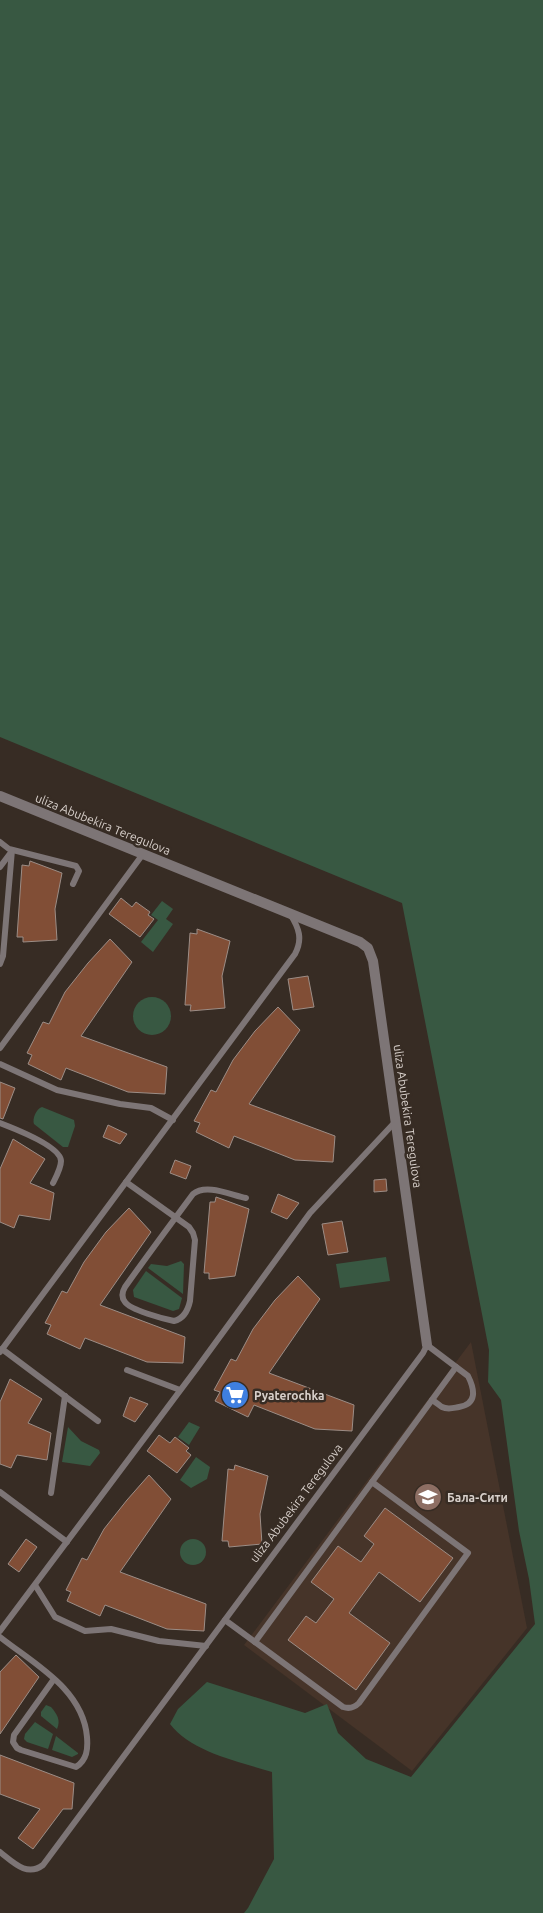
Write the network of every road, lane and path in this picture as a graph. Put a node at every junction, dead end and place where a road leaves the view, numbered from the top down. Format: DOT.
graph roads {
  1 [pos="0,796"];
  2 [pos="0,842"];
  3 [pos="12,850"];
  4 [pos="143,854"];
  5 [pos="0,867"];
  6 [pos="73,884"];
  7 [pos="289,914"];
  8 [pos="0,964"];
  9 [pos="0,1048"];
  10 [pos="0,1064"];
  11 [pos="173,1120"];
  12 [pos="396,1121"];
  13 [pos="0,1123"];
  14 [pos="126,1182"];
  15 [pos="53,1183"];
  16 [pos="246,1198"];
  17 [pos="176,1218"];
  18 [pos="426,1345"];
  19 [pos="1,1350"];
  20 [pos="456,1367"];
  21 [pos="127,1370"];
  22 [pos="180,1390"];
  23 [pos="65,1396"];
  24 [pos="432,1400"];
  25 [pos="98,1421"];
  26 [pos="372,1482"];
  27 [pos="0,1492"];
  28 [pos="50,1492"];
  29 [pos="67,1542"];
  30 [pos="35,1585"];
  31 [pos="225,1620"];
  32 [pos="0,1631"];
  33 [pos="0,1637"];
  34 [pos="255,1642"];
  35 [pos="206,1646"];
  36 [pos="54,1680"];
  37 [pos="0,1852"];
  1 -- 4 [label="street, uliza Abubekira Teregulova"];
  2 -- 3 [label="lane"];
  3 -- 5 [label="lane"];
  3 -- 6 [label="lane"];
  3 -- 8 [label="lane"];
  4 -- 7 [label="street, uliza Abubekira Teregulova"];
  4 -- 9 [label="lane"];
  7 -- 11 [label="lane"];
  7 -- 12 [label="street, uliza Abubekira Teregulova"];
  10 -- 11 [label="lane"];
  11 -- 14 [label="lane"];
  12 -- 18 [label="street, uliza Abubekira Teregulova"];
  12 -- 22 [label="lane"];
  13 -- 15 [label="lane"];
  14 -- 17 [label="lane"];
  14 -- 19 [label="lane"];
  16 -- 17 [label="lane"];
  17 -- 17 [label="lane"];
  18 -- 20 [label="lane"];
  18 -- 31 [label="lane, uliza Abubekira Teregulova"];
  19 -- 23 [label="lane"];
  20 -- 24 [label="lane"];
  20 -- 24 [label="lane"];
  21 -- 22 [label="lane"];
  22 -- 29 [label="lane"];
  23 -- 25 [label="lane"];
  23 -- 28 [label="lane"];
  24 -- 26 [label="lane"];
  26 -- 34 [label="lane"];
  26 -- 34 [label="lane"];
  27 -- 29 [label="lane"];
  29 -- 30 [label="lane"];
  30 -- 32 [label="lane"];
  30 -- 35 [label="lane"];
  31 -- 34 [label="lane"];
  31 -- 35 [label="lane, uliza Abubekira Teregulova"];
  33 -- 36 [label="lane"];
  35 -- 37 [label="lane, uliza Abubekira Teregulova"];
  36 -- 36 [label="lane"];
}
